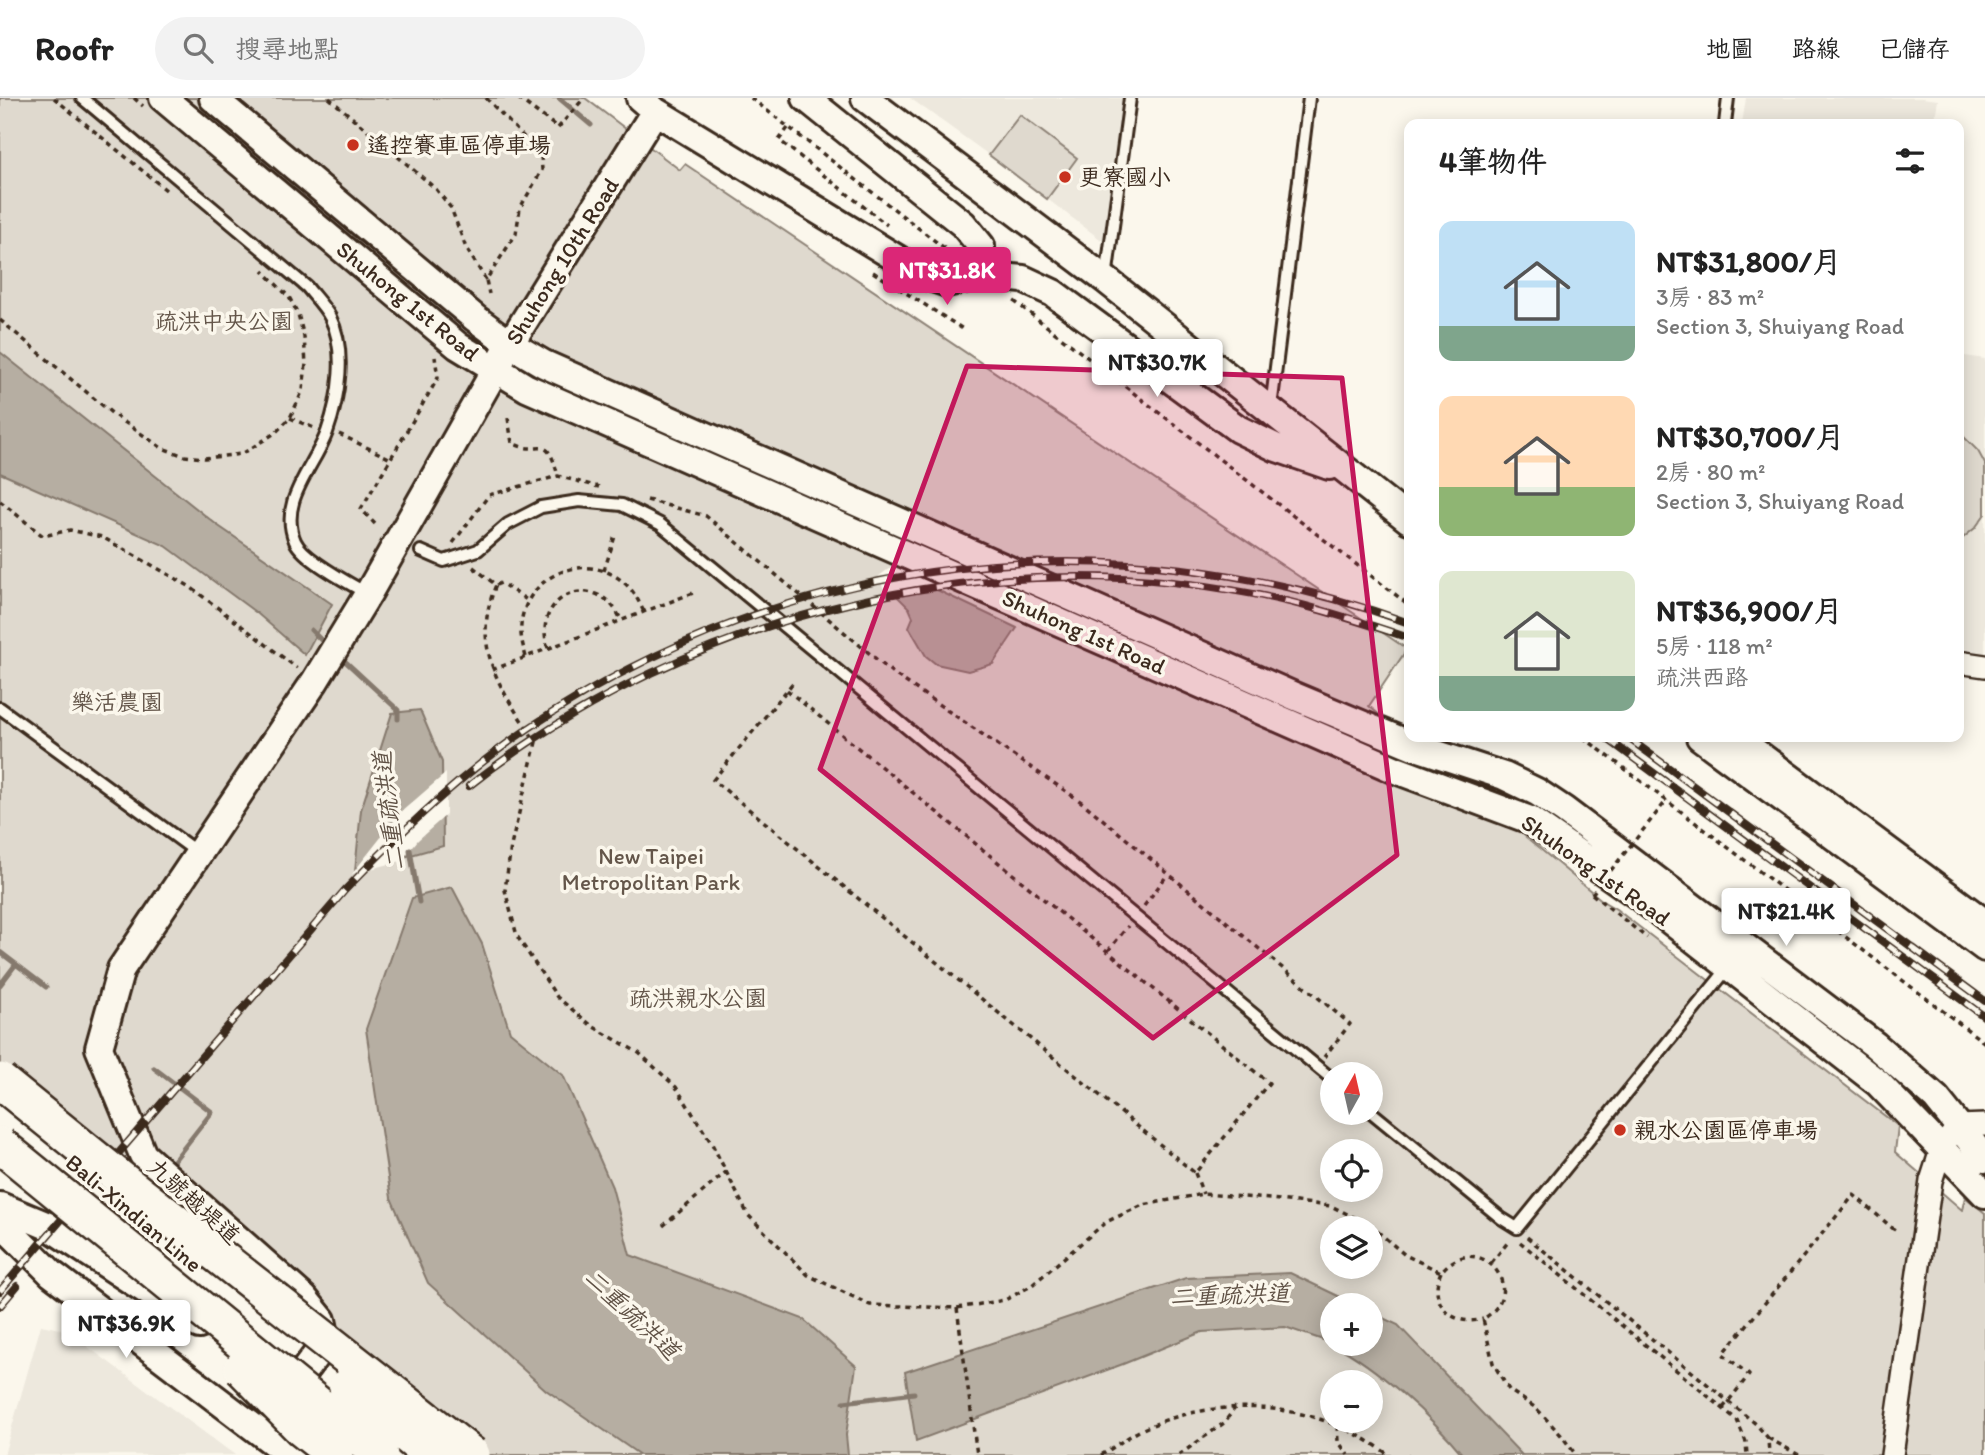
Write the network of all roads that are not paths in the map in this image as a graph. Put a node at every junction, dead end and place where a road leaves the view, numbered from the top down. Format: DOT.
graph roads {
  1 [pos="82,98"];
  2 [pos="163,98"];
  3 [pos="214,98"];
  4 [pos="806,98"];
  5 [pos="865,98"];
  6 [pos="1130,98"];
  7 [pos="1310,98"];
  8 [pos="1728,98"];
  9 [pos="648,105"];
  10 [pos="1726,119"];
  11 [pos="970,267"];
  12 [pos="1106,280"];
  13 [pos="510,344"];
  14 [pos="495,369"];
  15 [pos="1270,410"];
  16 [pos="1348,472"];
  17 [pos="1404,516"];
  18 [pos="421,551"];
  19 [pos="368,594"];
  20 [pos="1964,663"];
  21 [pos="1985,666"];
  22 [pos="0,708"];
  23 [pos="1404,742"];
  24 [pos="1404,742"];
  25 [pos="1707,742"];
  26 [pos="1742,742"];
  27 [pos="198,852"];
  28 [pos="1985,923"];
  29 [pos="1985,948"];
  30 [pos="1730,966"];
  31 [pos="1320,1070"];
  32 [pos="0,1081"];
  33 [pos="0,1105"];
  34 [pos="1383,1122"];
  35 [pos="1985,1125"];
  36 [pos="1958,1126"];
  37 [pos="0,1145"];
  38 [pos="1942,1147"];
  39 [pos="1985,1159"];
  40 [pos="1985,1194"];
  41 [pos="0,1206"];
  42 [pos="0,1222"];
  43 [pos="112,1236"];
  44 [pos="279,1451"];
  45 [pos="335,1455"];
  46 [pos="380,1455"];
  47 [pos="431,1455"];
  48 [pos="472,1455"];
  49 [pos="1892,1455"];
  1 -- 19 [label="lane"];
  2 -- 14 [label="street, Shuhong 1st Road"];
  3 -- 13 [label="street, Shuhong 1st Road"];
  4 -- 11 [label="street"];
  5 -- 12 [label="street"];
  6 -- 12 [label="lane"];
  7 -- 15 [label="lane"];
  8 -- 10 [label="lane"];
  9 -- 11 [label="street"];
  9 -- 13 [label="street, Shuhong 10th Road"];
  11 -- 16 [label="street"];
  12 -- 15 [label="street"];
  13 -- 14 [label="street, Shuhong 10th Road"];
  13 -- 24 [label="street, Shuhong 1st Road"];
  14 -- 19 [label="street, Shuhong 10th Road"];
  14 -- 30 [label="street, Shuhong 1st Road"];
  15 -- 16 [label="street"];
  16 -- 17 [label="street"];
  18 -- 31 [label="lane"];
  19 -- 27 [label="street, 九號越堤道"];
  20 -- 21 [label="street"];
  22 -- 27 [label="lane"];
  23 -- 36 [label="street, Shuhong 1st Road"];
  25 -- 29 [label="street"];
  26 -- 28 [label="street"];
  27 -- 41 [label="street, 九號越堤道"];
  30 -- 34 [label="lane"];
  30 -- 38 [label="street, Shuhong 1st Road"];
  32 -- 48 [label="highway, bridge"];
  33 -- 47 [label="highway, Bali-Xindian Line, bridge"];
  35 -- 36 [label="street"];
  36 -- 38 [label="street"];
  36 -- 39 [label="street, Shuhong 1st Road"];
  37 -- 43 [label="highway, Bali-Xindian Line, bridge"];
  38 -- 40 [label="street, Shuhong 1st Road"];
  38 -- 49 [label="street"];
  42 -- 44 [label="street"];
  43 -- 45 [label="highway, bridge"];
  43 -- 46 [label="highway, Bali-Xindian Line, bridge"];
}
